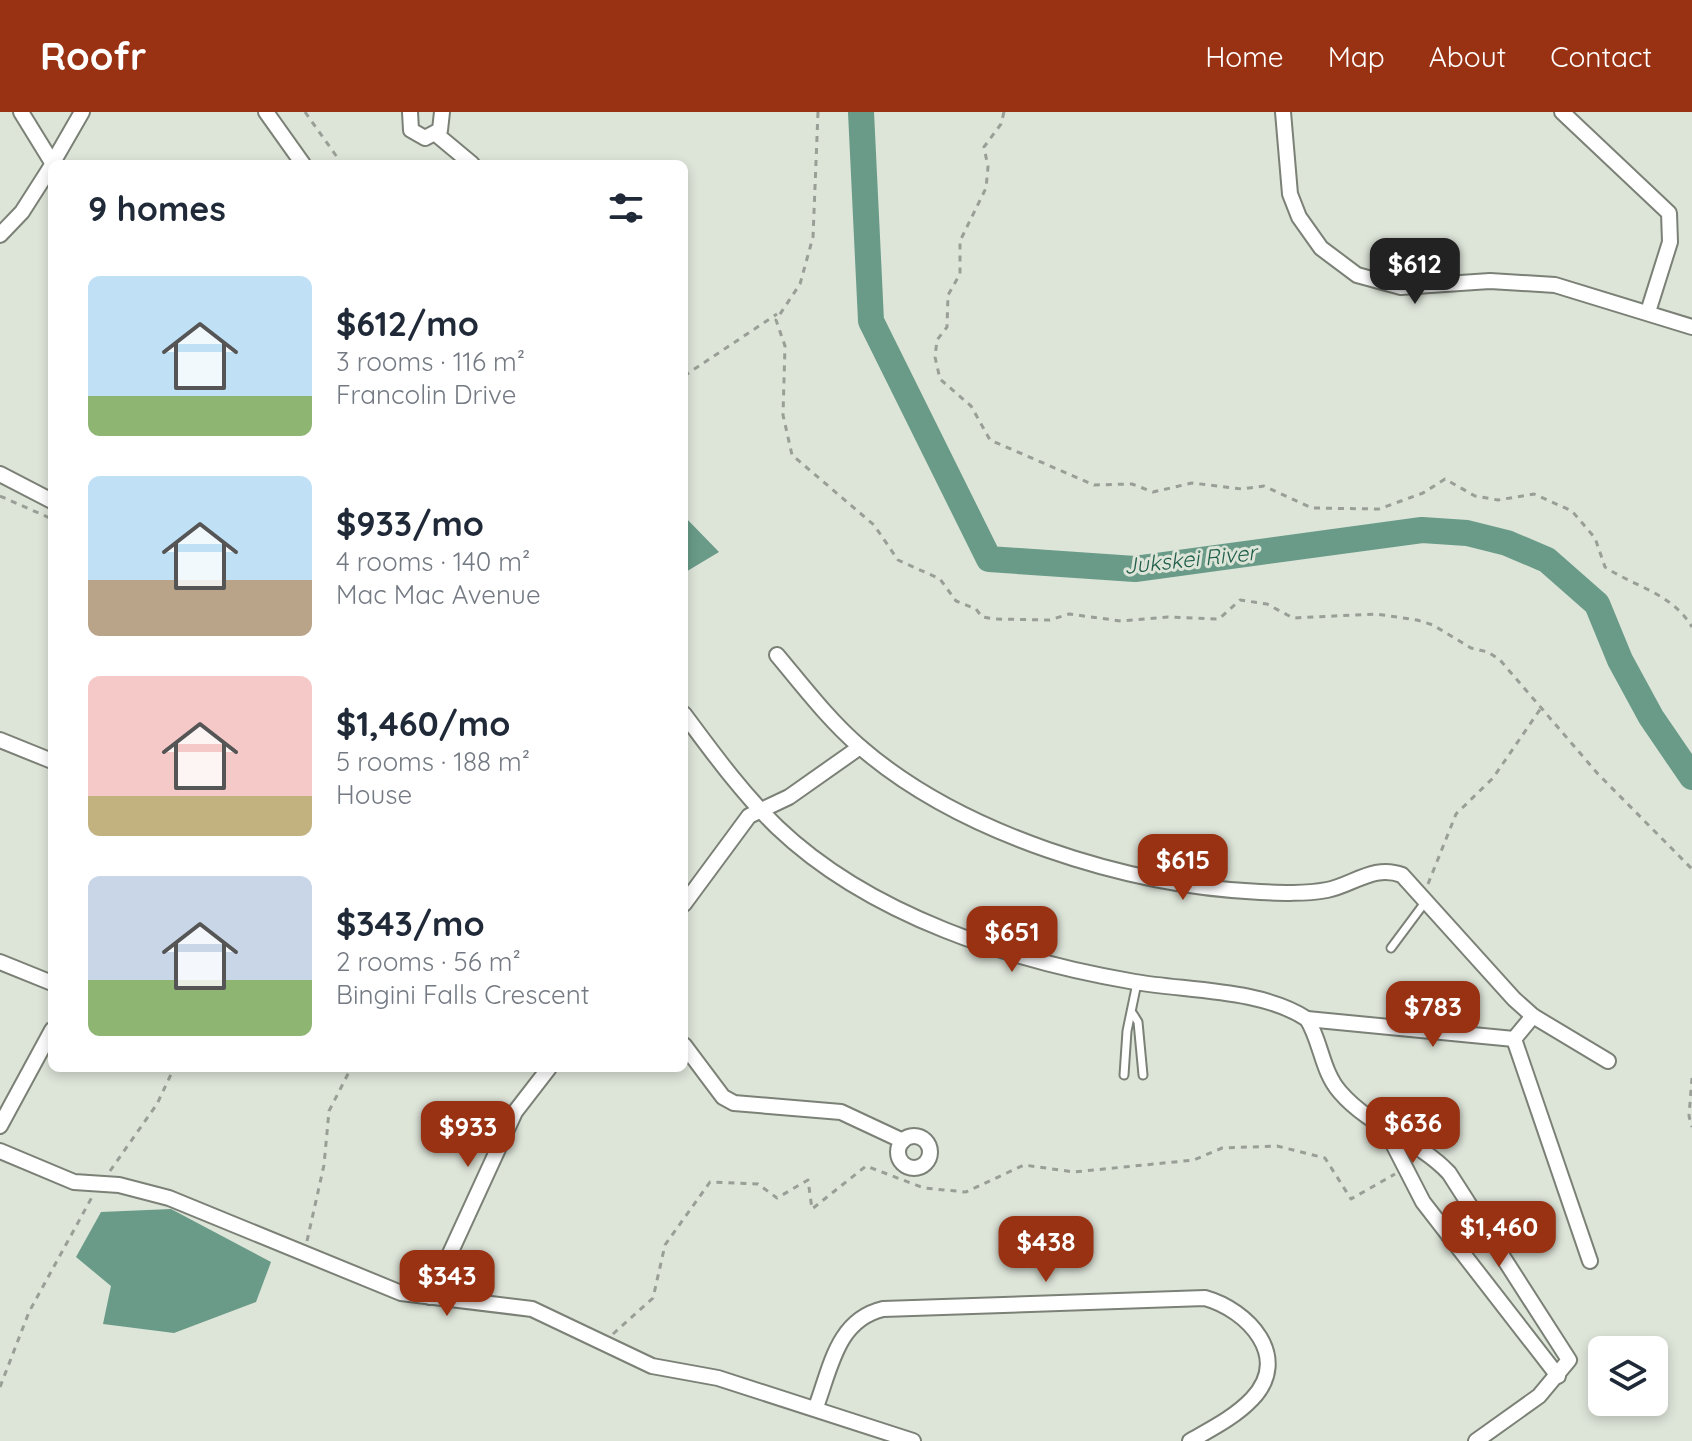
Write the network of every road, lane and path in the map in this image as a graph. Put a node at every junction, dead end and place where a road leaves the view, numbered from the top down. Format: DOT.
graph roads {
  1 [pos="21,112"];
  2 [pos="82,112"];
  3 [pos="266,112"];
  4 [pos="305,112"];
  5 [pos="410,112"];
  6 [pos="442,112"];
  7 [pos="818,112"];
  8 [pos="1004,112"];
  9 [pos="1283,112"];
  10 [pos="1562,112"];
  11 [pos="436,134"];
  12 [pos="50,160"];
  13 [pos="54,160"];
  14 [pos="300,160"];
  15 [pos="339,160"];
  16 [pos="467,160"];
  17 [pos="48,170"];
  18 [pos="0,235"];
  19 [pos="1648,312"];
  20 [pos="777,314"];
  21 [pos="1692,327"];
  22 [pos="688,373"];
  23 [pos="0,474"];
  24 [pos="0,496"];
  25 [pos="48,499"];
  26 [pos="48,517"];
  27 [pos="1692,627"];
  28 [pos="777,655"];
  29 [pos="1541,708"];
  30 [pos="688,719"];
  31 [pos="0,740"];
  32 [pos="860,747"];
  33 [pos="48,759"];
  34 [pos="759,809"];
  35 [pos="1692,869"];
  36 [pos="1425,897"];
  37 [pos="688,898"];
  38 [pos="1391,948"];
  39 [pos="0,962"];
  40 [pos="48,981"];
  41 [pos="1137,983"];
  42 [pos="1133,1014"];
  43 [pos="1533,1016"];
  44 [pos="1307,1019"];
  45 [pos="48,1037"];
  46 [pos="1514,1039"];
  47 [pos="688,1050"];
  48 [pos="1608,1061"];
  49 [pos="172,1072"];
  50 [pos="349,1072"];
  51 [pos="546,1072"];
  52 [pos="1124,1075"];
  53 [pos="1143,1075"];
  54 [pos="1692,1078"];
  55 [pos="0,1126"];
  56 [pos="1692,1127"];
  57 [pos="1387,1132"];
  58 [pos="903,1141"];
  59 [pos="0,1151"];
  60 [pos="1405,1169"];
  61 [pos="100,1185"];
  62 [pos="1477,1217"];
  63 [pos="1449,1236"];
  64 [pos="304,1254"];
  65 [pos="1590,1261"];
  66 [pos="430,1297"];
  67 [pos="604,1342"];
  68 [pos="1558,1376"];
  69 [pos="0,1387"];
  70 [pos="816,1407"];
  71 [pos="913,1441"];
  72 [pos="1190,1441"];
  73 [pos="1476,1441"];
  1 -- 12 [label="street"];
  2 -- 13 [label="street"];
  3 -- 14 [label="street"];
  4 -- 15 [label="path"];
  5 -- 11 [label="street"];
  6 -- 11 [label="street"];
  7 -- 20 [label="path"];
  8 -- 27 [label="path"];
  9 -- 19 [label="street"];
  10 -- 19 [label="street"];
  11 -- 16 [label="street"];
  17 -- 18 [label="street"];
  19 -- 21 [label="street"];
  20 -- 22 [label="path"];
  20 -- 29 [label="path"];
  23 -- 25 [label="street"];
  24 -- 26 [label="path"];
  28 -- 32 [label="street"];
  29 -- 35 [label="path"];
  29 -- 36 [label="path"];
  30 -- 34 [label="street"];
  31 -- 33 [label="street"];
  32 -- 34 [label="street"];
  32 -- 36 [label="street"];
  34 -- 37 [label="street"];
  34 -- 41 [label="street"];
  36 -- 38 [label="lane"];
  36 -- 43 [label="street"];
  39 -- 40 [label="street"];
  41 -- 42 [label="lane"];
  41 -- 44 [label="street"];
  42 -- 52 [label="lane"];
  42 -- 53 [label="lane"];
  43 -- 46 [label="street"];
  43 -- 48 [label="street"];
  44 -- 46 [label="street"];
  44 -- 57 [label="street"];
  45 -- 55 [label="street"];
  46 -- 65 [label="street"];
  47 -- 58 [label="street"];
  49 -- 61 [label="path"];
  50 -- 64 [label="path"];
  51 -- 66 [label="street"];
  54 -- 56 [label="path"];
  57 -- 60 [label="street"];
  57 -- 62 [label="street"];
  59 -- 61 [label="street"];
  60 -- 63 [label="street"];
  60 -- 67 [label="path"];
  61 -- 64 [label="street"];
  61 -- 69 [label="path"];
  62 -- 63 [label="street"];
  62 -- 68 [label="street"];
  63 -- 68 [label="street"];
  64 -- 66 [label="street"];
  66 -- 67 [label="street"];
  67 -- 70 [label="street"];
  68 -- 73 [label="street"];
  70 -- 71 [label="street"];
  70 -- 72 [label="street"];
}
